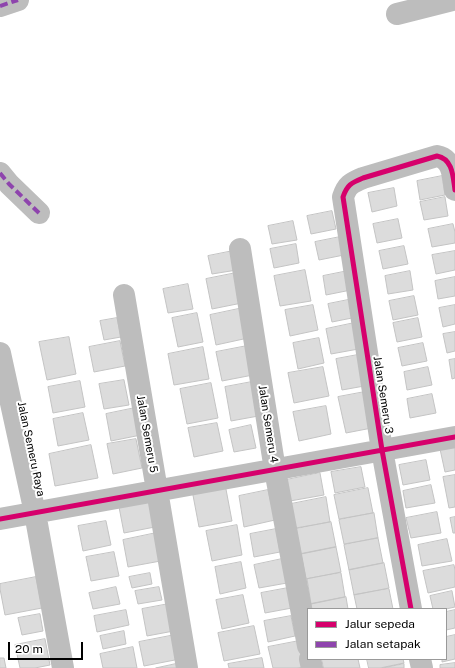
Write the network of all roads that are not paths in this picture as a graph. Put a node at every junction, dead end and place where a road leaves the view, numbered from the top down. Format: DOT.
graph roads {
  1 [pos="18,0"];
  2 [pos="453,0"];
  3 [pos="0,6"];
  4 [pos="396,14"];
  5 [pos="0,174"];
  6 [pos="455,190"];
  7 [pos="39,214"];
  8 [pos="240,249"];
  9 [pos="124,295"];
  10 [pos="0,353"];
  11 [pos="455,437"];
  12 [pos="382,450"];
  13 [pos="275,470"];
  14 [pos="157,491"];
  15 [pos="35,513"];
  16 [pos="0,519"];
  17 [pos="411,608"];
  18 [pos="307,641"];
  19 [pos="63,668"];
  20 [pos="187,668"];
  1 -- 3 [label="street"];
  2 -- 4 [label="street"];
  5 -- 7 [label="street"];
  6 -- 12 [label="street, Jalan Semeru 3"];
  8 -- 13 [label="street, Jalan Semeru 4"];
  9 -- 14 [label="street, Jalan Semeru 5"];
  10 -- 15 [label="street, Jalan Semeru Raya"];
  11 -- 12 [label="street"];
  12 -- 13 [label="street"];
  12 -- 17 [label="street, Jalan Semeru 3"];
  13 -- 14 [label="street"];
  13 -- 18 [label="street, Jalan Semeru 4"];
  14 -- 15 [label="street"];
  14 -- 20 [label="street, Jalan Semeru 5"];
  15 -- 16 [label="street"];
  15 -- 19 [label="street, Jalan Semeru Raya"];
}
